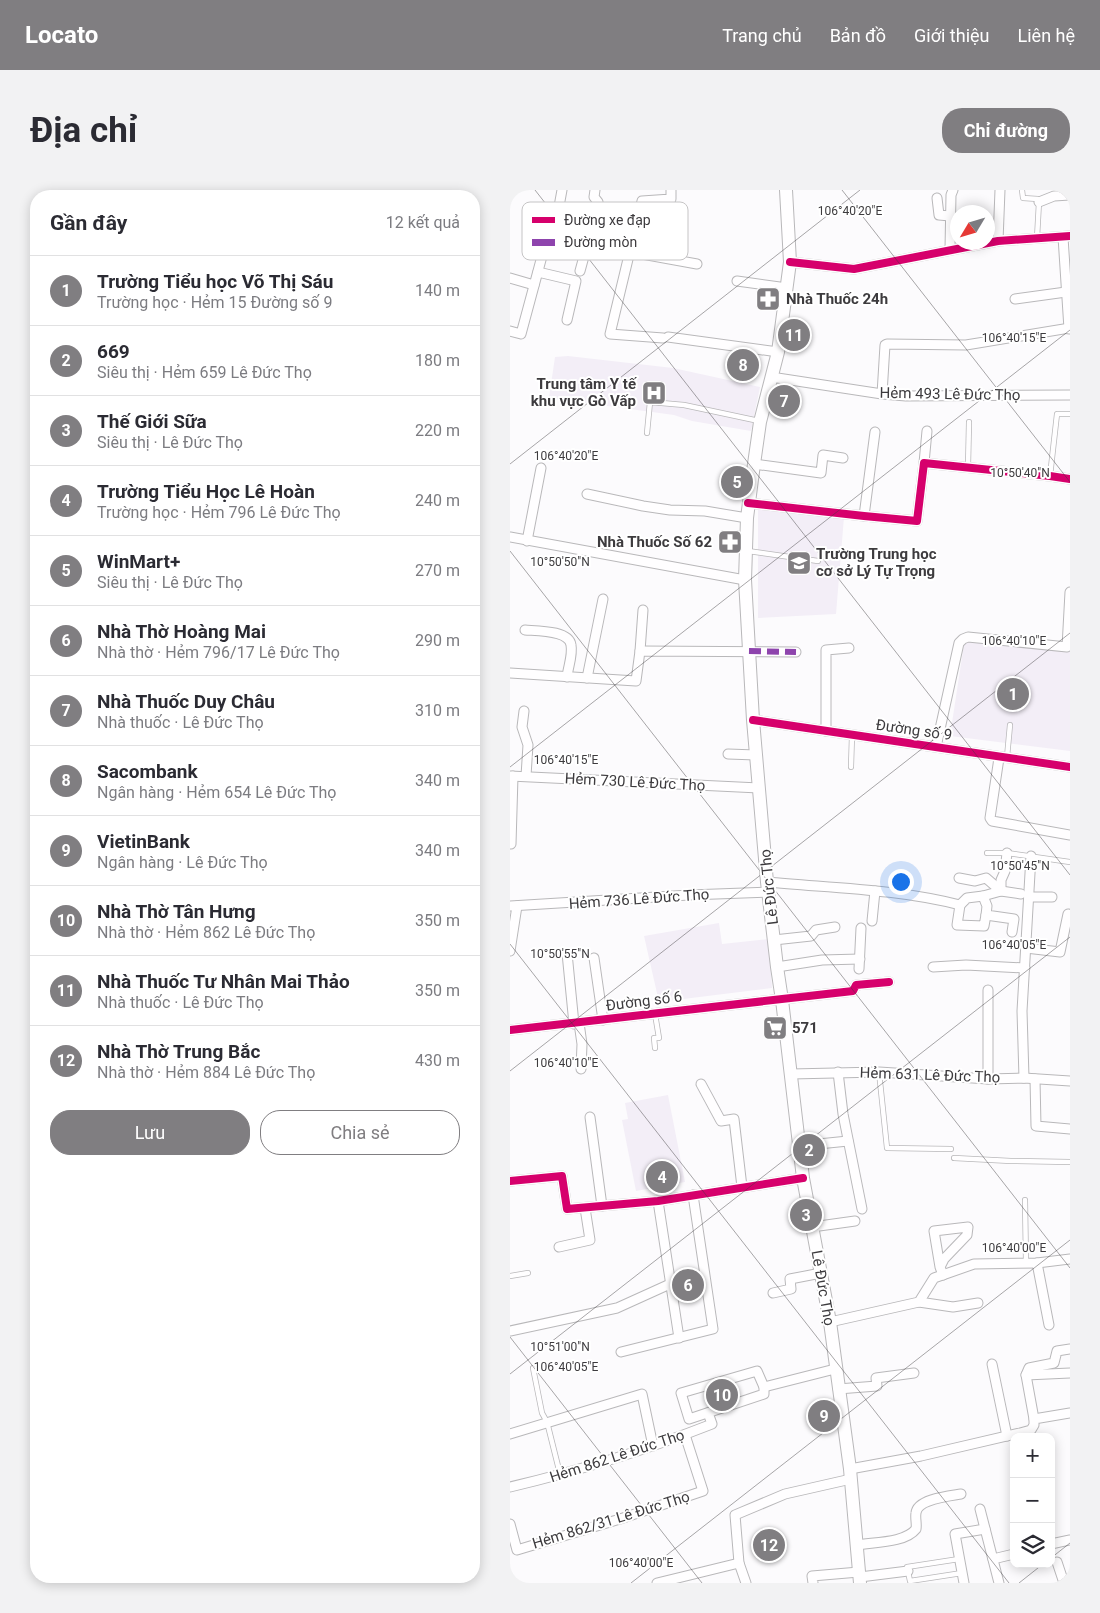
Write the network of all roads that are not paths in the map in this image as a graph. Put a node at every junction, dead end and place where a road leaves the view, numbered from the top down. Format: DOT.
graph roads {
  1 [pos="595,190"];
  2 [pos="671,190"];
  3 [pos="786,190"];
  4 [pos="953,190"];
  5 [pos="1000,190"];
  6 [pos="1022,190"];
  7 [pos="1070,195"];
  8 [pos="937,198"];
  9 [pos="598,202"];
  10 [pos="642,202"];
  11 [pos="1040,202"];
  12 [pos="951,205"];
  13 [pos="950,216"];
  14 [pos="1066,237"];
  15 [pos="1037,240"];
  16 [pos="998,241"];
  17 [pos="995,242"];
  18 [pos="950,249"];
  19 [pos="541,260"];
  20 [pos="583,260"];
  21 [pos="629,260"];
  22 [pos="675,260"];
  23 [pos="790,262"];
  24 [pos="697,264"];
  25 [pos="580,271"];
  26 [pos="538,272"];
  27 [pos="510,278"];
  28 [pos="1068,280"];
  29 [pos="737,281"];
  30 [pos="534,285"];
  31 [pos="787,288"];
  32 [pos="1066,292"];
  33 [pos="1015,299"];
  34 [pos="567,320"];
  35 [pos="1069,328"];
  36 [pos="510,331"];
  37 [pos="778,352"];
  38 [pos="772,377"];
  39 [pos="882,394"];
  40 [pos="1070,395"];
  41 [pos="1070,414"];
  42 [pos="760,422"];
  43 [pos="969,422"];
  44 [pos="927,431"];
  45 [pos="875,432"];
  46 [pos="647,433"];
  47 [pos="843,458"];
  48 [pos="924,463"];
  49 [pos="754,464"];
  50 [pos="968,467"];
  51 [pos="540,468"];
  52 [pos="1050,476"];
  53 [pos="1070,479"];
  54 [pos="586,494"];
  55 [pos="748,503"];
  56 [pos="864,516"];
  57 [pos="747,518"];
  58 [pos="510,537"];
  59 [pos="527,541"];
  60 [pos="745,550"];
  61 [pos="818,561"];
  62 [pos="744,580"];
  63 [pos="1070,592"];
  64 [pos="603,599"];
  65 [pos="643,610"];
  66 [pos="525,630"];
  67 [pos="1068,647"];
  68 [pos="849,648"];
  69 [pos="640,651"];
  70 [pos="749,651"];
  71 [pos="796,652"];
  72 [pos="510,673"];
  73 [pos="567,677"];
  74 [pos="587,678"];
  75 [pos="524,711"];
  76 [pos="753,720"];
  77 [pos="1010,725"];
  78 [pos="826,731"];
  79 [pos="852,735"];
  80 [pos="936,747"];
  81 [pos="728,754"];
  82 [pos="756,755"];
  83 [pos="1003,758"];
  84 [pos="851,767"];
  85 [pos="1070,767"];
  86 [pos="512,776"];
  87 [pos="526,776"];
  88 [pos="759,788"];
  89 [pos="1070,835"];
  90 [pos="511,844"];
  91 [pos="987,853"];
  92 [pos="1007,853"];
  93 [pos="1032,856"];
  94 [pos="1070,862"];
  95 [pos="959,878"];
  96 [pos="768,887"];
  97 [pos="875,891"];
  98 [pos="1001,891"];
  99 [pos="1025,895"];
  100 [pos="983,896"];
  101 [pos="1052,897"];
  102 [pos="960,905"];
  103 [pos="513,906"];
  104 [pos="986,914"];
  105 [pos="1068,914"];
  106 [pos="872,921"];
  107 [pos="836,927"];
  108 [pos="861,928"];
  109 [pos="1012,932"];
  110 [pos="774,940"];
  111 [pos="1026,948"];
  112 [pos="510,951"];
  113 [pos="567,953"];
  114 [pos="594,958"];
  115 [pos="860,959"];
  116 [pos="777,967"];
  117 [pos="933,967"];
  118 [pos="1025,968"];
  119 [pos="859,969"];
  120 [pos="889,982"];
  121 [pos="988,990"];
  122 [pos="782,1000"];
  123 [pos="655,1014"];
  124 [pos="603,1020"];
  125 [pos="577,1023"];
  126 [pos="510,1030"];
  127 [pos="655,1048"];
  128 [pos="581,1069"];
  129 [pos="838,1072"];
  130 [pos="879,1072"];
  131 [pos="790,1074"];
  132 [pos="1024,1078"];
  133 [pos="988,1079"];
  134 [pos="1035,1079"];
  135 [pos="1070,1081"];
  136 [pos="701,1084"];
  137 [pos="590,1117"];
  138 [pos="1070,1130"];
  139 [pos="848,1141"];
  140 [pos="799,1146"];
  141 [pos="951,1149"];
  142 [pos="954,1158"];
  143 [pos="1070,1162"];
  144 [pos="803,1178"];
  145 [pos="510,1181"];
  146 [pos="742,1187"];
  147 [pos="693,1195"];
  148 [pos="658,1200"];
  149 [pos="1025,1200"];
  150 [pos="602,1206"];
  151 [pos="585,1208"];
  152 [pos="862,1208"];
  153 [pos="855,1220"];
  154 [pos="812,1227"];
  155 [pos="559,1248"];
  156 [pos="1070,1259"];
  157 [pos="1036,1262"];
  158 [pos="1026,1263"];
  159 [pos="942,1271"];
  160 [pos="821,1273"];
  161 [pos="528,1274"];
  162 [pos="510,1276"];
  163 [pos="670,1284"];
  164 [pos="773,1293"];
  165 [pos="919,1302"];
  166 [pos="978,1303"];
  167 [pos="830,1322"];
  168 [pos="1049,1325"];
  169 [pos="510,1331"];
  170 [pos="679,1338"];
  171 [pos="1070,1349"];
  172 [pos="621,1352"];
  173 [pos="992,1364"];
  174 [pos="534,1368"];
  175 [pos="835,1369"];
  176 [pos="914,1373"];
  177 [pos="1070,1373"];
  178 [pos="1026,1375"];
  179 [pos="764,1387"];
  180 [pos="838,1389"];
  181 [pos="708,1413"];
  182 [pos="1070,1413"];
  183 [pos="1034,1419"];
  184 [pos="547,1422"];
  185 [pos="1024,1433"];
  186 [pos="510,1434"];
  187 [pos="685,1435"];
  188 [pos="1007,1436"];
  189 [pos="1010,1436"];
  190 [pos="653,1446"];
  191 [pos="851,1474"];
  192 [pos="561,1475"];
  193 [pos="510,1487"];
  194 [pos="961,1494"];
  195 [pos="980,1509"];
  196 [pos="510,1524"];
  197 [pos="985,1529"];
  198 [pos="1070,1540"];
  199 [pos="1055,1543"];
  200 [pos="857,1545"];
  201 [pos="1010,1555"];
  202 [pos="959,1559"];
  203 [pos="993,1559"];
  204 [pos="1057,1562"];
  205 [pos="739,1563"];
  206 [pos="908,1571"];
  207 [pos="962,1573"];
  208 [pos="860,1577"];
  209 [pos="658,1583"];
  210 [pos="746,1583"];
  211 [pos="812,1583"];
  212 [pos="964,1583"];
  213 [pos="1000,1583"];
  214 [pos="1064,1583"];
  1 -- 9 [label="street"];
  2 -- 10 [label="street"];
  3 -- 23 [label="main road, Lê Đức Thọ"];
  4 -- 12 [label="street"];
  5 -- 16 [label="street"];
  6 -- 11 [label="lane"];
  7 -- 11 [label="street"];
  8 -- 13 [label="street"];
  11 -- 15 [label="lane"];
  14 -- 15 [label="street"];
  14 -- 28 [label="street"];
  15 -- 16 [label="street"];
  16 -- 17 [label="street"];
  18 -- 23 [label="street"];
  19 -- 26 [label="street"];
  20 -- 25 [label="street"];
  21 -- 37 [label="street"];
  22 -- 24 [label="street"];
  23 -- 31 [label="main road, Lê Đức Thọ"];
  26 -- 30 [label="street"];
  26 -- 34 [label="street"];
  27 -- 30 [label="street"];
  28 -- 32 [label="street"];
  29 -- 31 [label="street"];
  30 -- 36 [label="street"];
  31 -- 37 [label="main road, Lê Đức Thọ"];
  32 -- 33 [label="street"];
  32 -- 35 [label="street"];
  35 -- 39 [label="street"];
  37 -- 38 [label="main road, Lê Đức Thọ"];
  38 -- 39 [label="street, Hẻm 493 Lê Đức Thọ"];
  38 -- 42 [label="main road, Lê Đức Thọ"];
  39 -- 40 [label="street, Hẻm 493 Lê Đức Thọ"];
  41 -- 52 [label="lane"];
  42 -- 46 [label="lane"];
  42 -- 49 [label="main road, Lê Đức Thọ"];
  43 -- 50 [label="lane"];
  44 -- 48 [label="street"];
  45 -- 56 [label="street"];
  47 -- 49 [label="street"];
  48 -- 50 [label="street"];
  48 -- 56 [label="street"];
  49 -- 55 [label="main road, Lê Đức Thọ"];
  50 -- 52 [label="street"];
  51 -- 59 [label="street"];
  52 -- 53 [label="street"];
  54 -- 57 [label="street"];
  55 -- 56 [label="street"];
  55 -- 57 [label="main road, Lê Đức Thọ"];
  57 -- 60 [label="main road, Lê Đức Thọ"];
  58 -- 59 [label="street"];
  59 -- 62 [label="street"];
  60 -- 61 [label="lane"];
  60 -- 62 [label="main road, Lê Đức Thọ"];
  62 -- 70 [label="main road, Lê Đức Thọ"];
  63 -- 67 [label="street"];
  64 -- 74 [label="street"];
  65 -- 69 [label="street"];
  66 -- 73 [label="street"];
  67 -- 80 [label="street"];
  68 -- 78 [label="street"];
  69 -- 70 [label="street"];
  69 -- 74 [label="street"];
  70 -- 71 [label="street"];
  70 -- 76 [label="main road, Lê Đức Thọ"];
  72 -- 73 [label="street"];
  73 -- 74 [label="street"];
  75 -- 87 [label="street"];
  76 -- 78 [label="street, Đường số 9"];
  76 -- 82 [label="main road, Lê Đức Thọ"];
  77 -- 83 [label="lane"];
  78 -- 79 [label="street, Đường số 9"];
  79 -- 80 [label="street, Đường số 9"];
  79 -- 84 [label="lane"];
  80 -- 83 [label="street, Đường số 9"];
  81 -- 82 [label="street"];
  82 -- 88 [label="main road, Lê Đức Thọ"];
  83 -- 85 [label="street, Đường số 9"];
  83 -- 89 [label="street"];
  86 -- 87 [label="street, Hẻm 730 Lê Đức Thọ"];
  86 -- 90 [label="street"];
  87 -- 88 [label="street, Hẻm 730 Lê Đức Thọ"];
  88 -- 96 [label="main road, Lê Đức Thọ"];
  91 -- 92 [label="lane"];
  92 -- 93 [label="lane"];
  92 -- 98 [label="street"];
  93 -- 94 [label="lane"];
  93 -- 99 [label="street"];
  95 -- 98 [label="street"];
  96 -- 97 [label="street, Hẻm 736 Lê Đức Thọ"];
  96 -- 103 [label="street, Hẻm 736 Lê Đức Thọ"];
  96 -- 110 [label="main road, Lê Đức Thọ"];
  97 -- 102 [label="street, Hẻm 736 Lê Đức Thọ"];
  97 -- 106 [label="street"];
  98 -- 99 [label="street"];
  98 -- 100 [label="street"];
  99 -- 101 [label="street"];
  99 -- 111 [label="street"];
  100 -- 102 [label="street"];
  100 -- 104 [label="street"];
  102 -- 104 [label="street"];
  103 -- 112 [label="street"];
  104 -- 109 [label="street"];
  105 -- 111 [label="street"];
  107 -- 110 [label="street"];
  108 -- 115 [label="street"];
  110 -- 116 [label="main road, Lê Đức Thọ"];
  111 -- 118 [label="street"];
  113 -- 125 [label="street"];
  114 -- 124 [label="street"];
  115 -- 116 [label="street"];
  115 -- 119 [label="street"];
  116 -- 122 [label="main road, Lê Đức Thọ"];
  117 -- 118 [label="street"];
  118 -- 132 [label="street"];
  120 -- 122 [label="street, Đường số 6"];
  121 -- 133 [label="street"];
  122 -- 123 [label="street, Đường số 6"];
  122 -- 131 [label="main road, Lê Đức Thọ"];
  123 -- 124 [label="street, Đường số 6"];
  123 -- 127 [label="lane"];
  124 -- 125 [label="street, Đường số 6"];
  125 -- 126 [label="street, Đường số 6"];
  125 -- 128 [label="street"];
  129 -- 130 [label="street, Hẻm 631 Lê Đức Thọ"];
  129 -- 131 [label="street, Hẻm 631 Lê Đức Thọ"];
  129 -- 139 [label="street"];
  130 -- 133 [label="street, Hẻm 631 Lê Đức Thọ"];
  130 -- 141 [label="lane"];
  131 -- 140 [label="main road, Lê Đức Thọ"];
  132 -- 133 [label="street, Hẻm 631 Lê Đức Thọ"];
  132 -- 134 [label="street, Hẻm 631 Lê Đức Thọ"];
  134 -- 135 [label="street, Hẻm 631 Lê Đức Thọ"];
  134 -- 138 [label="street"];
  136 -- 146 [label="street"];
  137 -- 150 [label="street"];
  139 -- 140 [label="street"];
  139 -- 152 [label="street"];
  140 -- 144 [label="main road, Lê Đức Thọ"];
  142 -- 143 [label="lane"];
  144 -- 146 [label="street"];
  144 -- 154 [label="main road, Lê Đức Thọ"];
  145 -- 151 [label="street"];
  146 -- 147 [label="street"];
  147 -- 148 [label="street"];
  147 -- 170 [label="street"];
  148 -- 150 [label="street"];
  148 -- 163 [label="street"];
  149 -- 158 [label="lane"];
  150 -- 151 [label="street"];
  151 -- 155 [label="street"];
  153 -- 154 [label="street"];
  154 -- 160 [label="main road, Lê Đức Thọ"];
  156 -- 157 [label="street"];
  157 -- 158 [label="street"];
  157 -- 168 [label="street"];
  158 -- 159 [label="street"];
  159 -- 159 [label="street"];
  159 -- 165 [label="street"];
  160 -- 164 [label="street"];
  160 -- 167 [label="main road, Lê Đức Thọ"];
  161 -- 162 [label="lane"];
  163 -- 169 [label="street"];
  163 -- 170 [label="street"];
  165 -- 166 [label="street"];
  165 -- 167 [label="street"];
  167 -- 175 [label="main road, Lê Đức Thọ"];
  170 -- 172 [label="street"];
  171 -- 178 [label="street"];
  173 -- 188 [label="street"];
  174 -- 184 [label="lane"];
  175 -- 179 [label="street, Hẻm 862 Lê Đức Thọ"];
  175 -- 180 [label="main road, Lê Đức Thọ"];
  176 -- 180 [label="street"];
  177 -- 178 [label="street"];
  178 -- 183 [label="street"];
  179 -- 181 [label="street, Hẻm 862 Lê Đức Thọ"];
  179 -- 181 [label="street, Hẻm 862 Lê Đức Thọ"];
  180 -- 191 [label="main road, Lê Đức Thọ"];
  181 -- 187 [label="street, Hẻm 862 Lê Đức Thọ"];
  182 -- 183 [label="street"];
  183 -- 185 [label="street"];
  184 -- 186 [label="street"];
  184 -- 190 [label="street"];
  184 -- 192 [label="lane"];
  187 -- 190 [label="street, Hẻm 862 Lê Đức Thọ"];
  187 -- 196 [label="street, Hẻm 862/31 Lê Đức Thọ"];
  188 -- 189 [label="street"];
  188 -- 191 [label="street"];
  190 -- 192 [label="street, Hẻm 862 Lê Đức Thọ"];
  191 -- 200 [label="main road, Lê Đức Thọ"];
  191 -- 205 [label="street"];
  192 -- 193 [label="street, Hẻm 862 Lê Đức Thọ"];
  194 -- 200 [label="street"];
  195 -- 197 [label="street"];
  197 -- 202 [label="street"];
  197 -- 203 [label="street"];
  198 -- 199 [label="street"];
  200 -- 208 [label="main road, Lê Đức Thọ"];
  201 -- 203 [label="street"];
  202 -- 206 [label="lane"];
  202 -- 207 [label="street"];
  203 -- 213 [label="street"];
  204 -- 214 [label="street"];
  205 -- 209 [label="street"];
  205 -- 210 [label="street"];
  206 -- 207 [label="lane"];
  206 -- 208 [label="street"];
  207 -- 212 [label="street"];
  208 -- 211 [label="street"];
}
